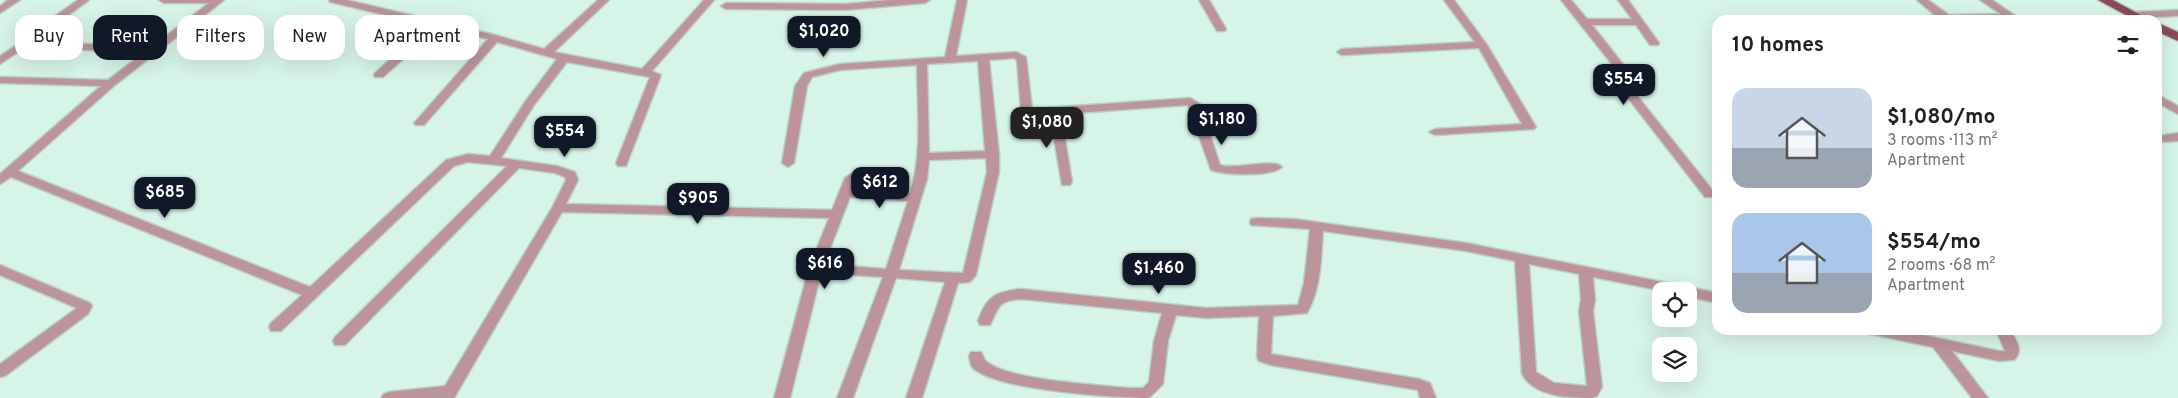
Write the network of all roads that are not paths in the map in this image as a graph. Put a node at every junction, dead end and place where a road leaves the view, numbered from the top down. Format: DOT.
graph roads {
  1 [pos="15,0"];
  2 [pos="84,0"];
  3 [pos="164,0"];
  4 [pos="213,0"];
  5 [pos="219,0"];
  6 [pos="334,0"];
  7 [pos="604,0"];
  8 [pos="709,0"];
  9 [pos="925,0"];
  10 [pos="962,0"];
  11 [pos="1204,0"];
  12 [pos="1449,0"];
  13 [pos="1566,0"];
  14 [pos="1623,0"];
  15 [pos="1922,0"];
  16 [pos="1985,0"];
  17 [pos="2104,0"];
  18 [pos="774,3"];
  19 [pos="726,6"];
  20 [pos="0,10"];
  21 [pos="2178,13"];
  22 [pos="63,15"];
  23 [pos="398,15"];
  24 [pos="1943,15"];
  25 [pos="2009,15"];
  26 [pos="2134,15"];
  27 [pos="2162,15"];
  28 [pos="1584,22"];
  29 [pos="1638,22"];
  30 [pos="1221,29"];
  31 [pos="2162,29"];
  32 [pos="479,34"];
  33 [pos="2178,37"];
  34 [pos="495,38"];
  35 [pos="167,41"];
  36 [pos="1654,43"];
  37 [pos="1482,45"];
  38 [pos="93,47"];
  39 [pos="1342,52"];
  40 [pos="546,53"];
  41 [pos="564,58"];
  42 [pos="983,58"];
  43 [pos="142,60"];
  44 [pos="396,60"];
  45 [pos="950,60"];
  46 [pos="0,61"];
  47 [pos="922,62"];
  48 [pos="645,72"];
  49 [pos="379,75"];
  50 [pos="0,80"];
  51 [pos="111,83"];
  52 [pos="2162,101"];
  53 [pos="2178,111"];
  54 [pos="1055,112"];
  55 [pos="420,123"];
  56 [pos="1435,132"];
  57 [pos="2178,137"];
  58 [pos="2162,139"];
  59 [pos="993,154"];
  60 [pos="923,158"];
  61 [pos="493,160"];
  62 [pos="622,163"];
  63 [pos="788,163"];
  64 [pos="515,165"];
  65 [pos="1276,167"];
  66 [pos="5,176"];
  67 [pos="851,178"];
  68 [pos="1066,182"];
  69 [pos="845,193"];
  70 [pos="1709,194"];
  71 [pos="916,197"];
  72 [pos="558,208"];
  73 [pos="837,214"];
  74 [pos="1256,222"];
  75 [pos="1317,226"];
  76 [pos="1522,259"];
  77 [pos="816,268"];
  78 [pos="0,270"];
  79 [pos="1586,272"];
  80 [pos="891,273"];
  81 [pos="953,278"];
  82 [pos="1652,285"];
  83 [pos="311,293"];
  84 [pos="1697,294"];
  85 [pos="1712,297"];
  86 [pos="1170,311"];
  87 [pos="1266,313"];
  88 [pos="986,321"];
  89 [pos="276,327"];
  90 [pos="1898,335"];
  91 [pos="2006,335"];
  92 [pos="340,341"];
  93 [pos="1938,344"];
  94 [pos="976,356"];
  95 [pos="0,372"];
  96 [pos="448,394"];
  97 [pos="389,398"];
  98 [pos="782,398"];
  99 [pos="845,398"];
  100 [pos="914,398"];
  101 [pos="1428,398"];
  102 [pos="1980,398"];
  1 -- 20 [label="street"];
  2 -- 22 [label="street"];
  3 -- 4 [label="street"];
  5 -- 35 [label="street"];
  6 -- 23 [label="street"];
  7 -- 40 [label="street"];
  8 -- 48 [label="street"];
  9 -- 18 [label="street"];
  10 -- 45 [label="street"];
  11 -- 30 [label="street"];
  12 -- 37 [label="street"];
  13 -- 28 [label="street"];
  14 -- 29 [label="street"];
  15 -- 24 [label="street"];
  16 -- 25 [label="street"];
  17 -- 26 [label="main road"];
  18 -- 19 [label="street"];
  21 -- 27 [label="street"];
  28 -- 29 [label="street"];
  28 -- 70 [label="street"];
  29 -- 36 [label="street"];
  31 -- 33 [label="main road"];
  32 -- 34 [label="street"];
  34 -- 40 [label="street"];
  34 -- 55 [label="street"];
  37 -- 39 [label="street"];
  37 -- 56 [label="street"];
  38 -- 46 [label="street"];
  40 -- 41 [label="street"];
  41 -- 48 [label="street"];
  41 -- 61 [label="street"];
  42 -- 45 [label="street"];
  42 -- 54 [label="street"];
  42 -- 59 [label="street"];
  43 -- 51 [label="street"];
  44 -- 49 [label="street"];
  45 -- 47 [label="street"];
  47 -- 60 [label="street"];
  47 -- 63 [label="street"];
  48 -- 62 [label="street"];
  50 -- 51 [label="street"];
  51 -- 66 [label="street"];
  52 -- 53 [label="street"];
  54 -- 65 [label="street"];
  54 -- 68 [label="street"];
  57 -- 58 [label="street"];
  59 -- 60 [label="street"];
  59 -- 81 [label="street"];
  60 -- 71 [label="street"];
  61 -- 64 [label="street"];
  61 -- 83 [label="street"];
  64 -- 72 [label="street"];
  64 -- 92 [label="street"];
  66 -- 83 [label="street"];
  67 -- 69 [label="street"];
  69 -- 71 [label="street"];
  69 -- 73 [label="street"];
  71 -- 80 [label="street"];
  72 -- 73 [label="street"];
  72 -- 96 [label="street"];
  73 -- 77 [label="street"];
  74 -- 75 [label="street"];
  75 -- 76 [label="street"];
  75 -- 87 [label="street"];
  76 -- 79 [label="street"];
  76 -- 79 [label="street"];
  77 -- 80 [label="street"];
  77 -- 98 [label="street"];
  78 -- 95 [label="street"];
  79 -- 82 [label="street"];
  80 -- 81 [label="street"];
  80 -- 99 [label="street"];
  81 -- 100 [label="street"];
  83 -- 89 [label="street"];
  84 -- 85 [label="street"];
  86 -- 87 [label="street"];
  86 -- 88 [label="street"];
  86 -- 94 [label="street"];
  87 -- 101 [label="street"];
  90 -- 93 [label="street"];
  91 -- 93 [label="street"];
  93 -- 102 [label="street"];
  96 -- 97 [label="street"];
}
